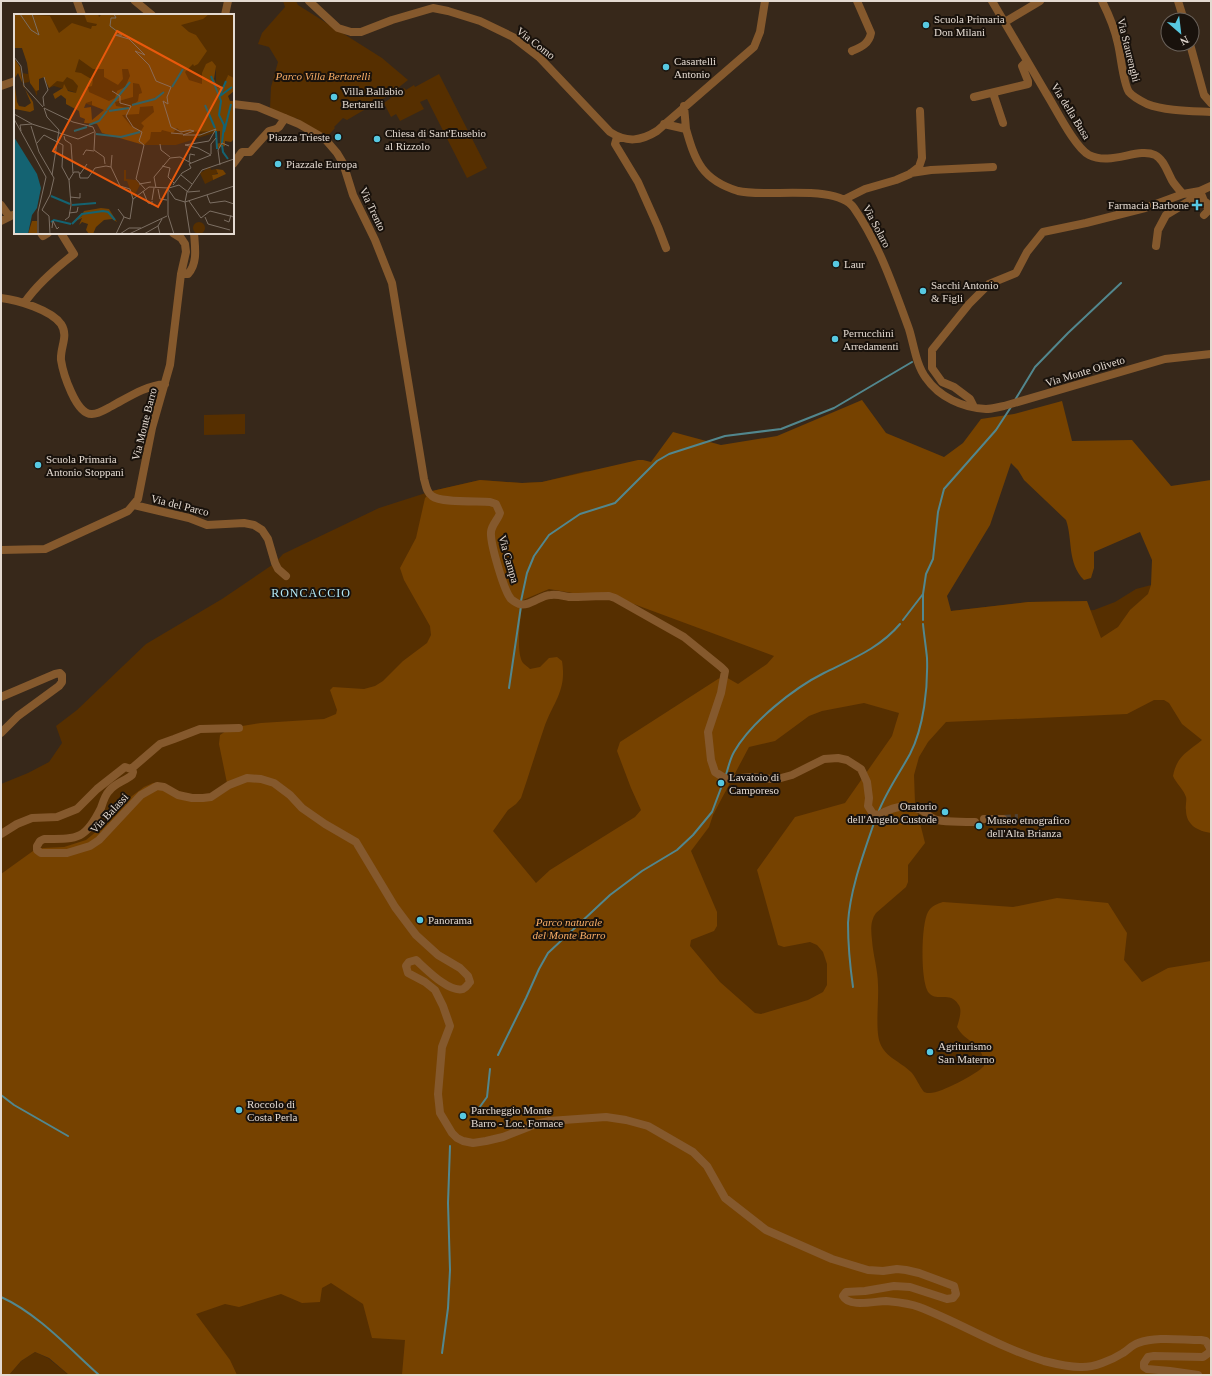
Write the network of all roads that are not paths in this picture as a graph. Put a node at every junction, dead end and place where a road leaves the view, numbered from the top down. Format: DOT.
graph roads {
  1 [pos="77,1"];
  2 [pos="135,1"];
  3 [pos="228,1"];
  4 [pos="309,1"];
  5 [pos="766,1"];
  6 [pos="857,1"];
  7 [pos="992,1"];
  8 [pos="1040,1"];
  9 [pos="1102,1"];
  10 [pos="1178,1"];
  11 [pos="1030,4"];
  12 [pos="1181,12"];
  13 [pos="82,14"];
  14 [pos="151,14"];
  15 [pos="225,14"];
  16 [pos="1005,22"];
  17 [pos="852,51"];
  18 [pos="1192,52"];
  19 [pos="1027,60"];
  20 [pos="14,81"];
  21 [pos="1,86"];
  22 [pos="993,93"];
  23 [pos="974,97"];
  24 [pos="1211,103"];
  25 [pos="234,104"];
  26 [pos="684,106"];
  27 [pos="920,111"];
  28 [pos="1211,112"];
  29 [pos="285,118"];
  30 [pos="1003,122"];
  31 [pos="664,124"];
  32 [pos="686,129"];
  33 [pos="617,137"];
  34 [pos="234,163"];
  35 [pos="993,167"];
  36 [pos="910,174"];
  37 [pos="1211,186"];
  38 [pos="1200,191"];
  39 [pos="1183,194"];
  40 [pos="845,199"];
  41 [pos="2,207"];
  42 [pos="12,215"];
  43 [pos="1204,215"];
  44 [pos="1,221"];
  45 [pos="63,234"];
  46 [pos="175,234"];
  47 [pos="194,234"];
  48 [pos="1156,246"];
  49 [pos="666,248"];
  50 [pos="181,274"];
  51 [pos="392,283"];
  52 [pos="1,298"];
  53 [pos="25,302"];
  54 [pos="1211,354"];
  55 [pos="165,384"];
  56 [pos="970,407"];
  57 [pos="134,505"];
  58 [pos="1,550"];
  59 [pos="286,576"];
  60 [pos="1,697"];
  61 [pos="239,728"];
  62 [pos="1,733"];
  63 [pos="131,769"];
  64 [pos="1003,818"];
  65 [pos="984,819"];
  66 [pos="975,822"];
  67 [pos="1,834"];
  68 [pos="1198,1375"];
  1 -- 13 [label="street"];
  2 -- 14 [label="street"];
  3 -- 15 [label="street"];
  4 -- 33 [label="street, Via Como"];
  5 -- 26 [label="street"];
  6 -- 17 [label="street"];
  7 -- 16 [label="street, Via della Busa"];
  8 -- 11 [label="street"];
  9 -- 28 [label="street, Via Staurenghi"];
  10 -- 12 [label="street"];
  11 -- 16 [label="street"];
  16 -- 19 [label="street, Via della Busa"];
  18 -- 24 [label="street"];
  19 -- 22 [label="street"];
  19 -- 39 [label="street, Via della Busa"];
  20 -- 21 [label="street"];
  22 -- 23 [label="street"];
  22 -- 30 [label="street"];
  25 -- 29 [label="street"];
  26 -- 31 [label="street"];
  26 -- 32 [label="street"];
  27 -- 36 [label="street"];
  29 -- 34 [label="street"];
  29 -- 51 [label="street, Via Trento"];
  31 -- 32 [label="street"];
  31 -- 33 [label="street"];
  32 -- 40 [label="street"];
  33 -- 49 [label="street"];
  35 -- 36 [label="street"];
  36 -- 40 [label="street"];
  37 -- 38 [label="street"];
  38 -- 39 [label="street"];
  38 -- 43 [label="street"];
  38 -- 48 [label="street"];
  39 -- 56 [label="street"];
  40 -- 56 [label="street, Via Solaro"];
  41 -- 42 [label="street"];
  42 -- 44 [label="street"];
  45 -- 53 [label="street"];
  46 -- 50 [label="street, Via Monte Barro"];
  47 -- 50 [label="street"];
  50 -- 55 [label="street, Via Monte Barro"];
  51 -- 66 [label="street, Via Campa"];
  52 -- 53 [label="street"];
  53 -- 55 [label="street"];
  54 -- 56 [label="street, Via Monte Oliveto"];
  55 -- 57 [label="street, Via Monte Barro"];
  57 -- 58 [label="street"];
  57 -- 59 [label="street, Via del Parco"];
  60 -- 62 [label="street"];
  61 -- 63 [label="street"];
  63 -- 67 [label="street, Via Balassi"];
  63 -- 68 [label="street, Via Balassi"];
  64 -- 65 [label="street"];
}
